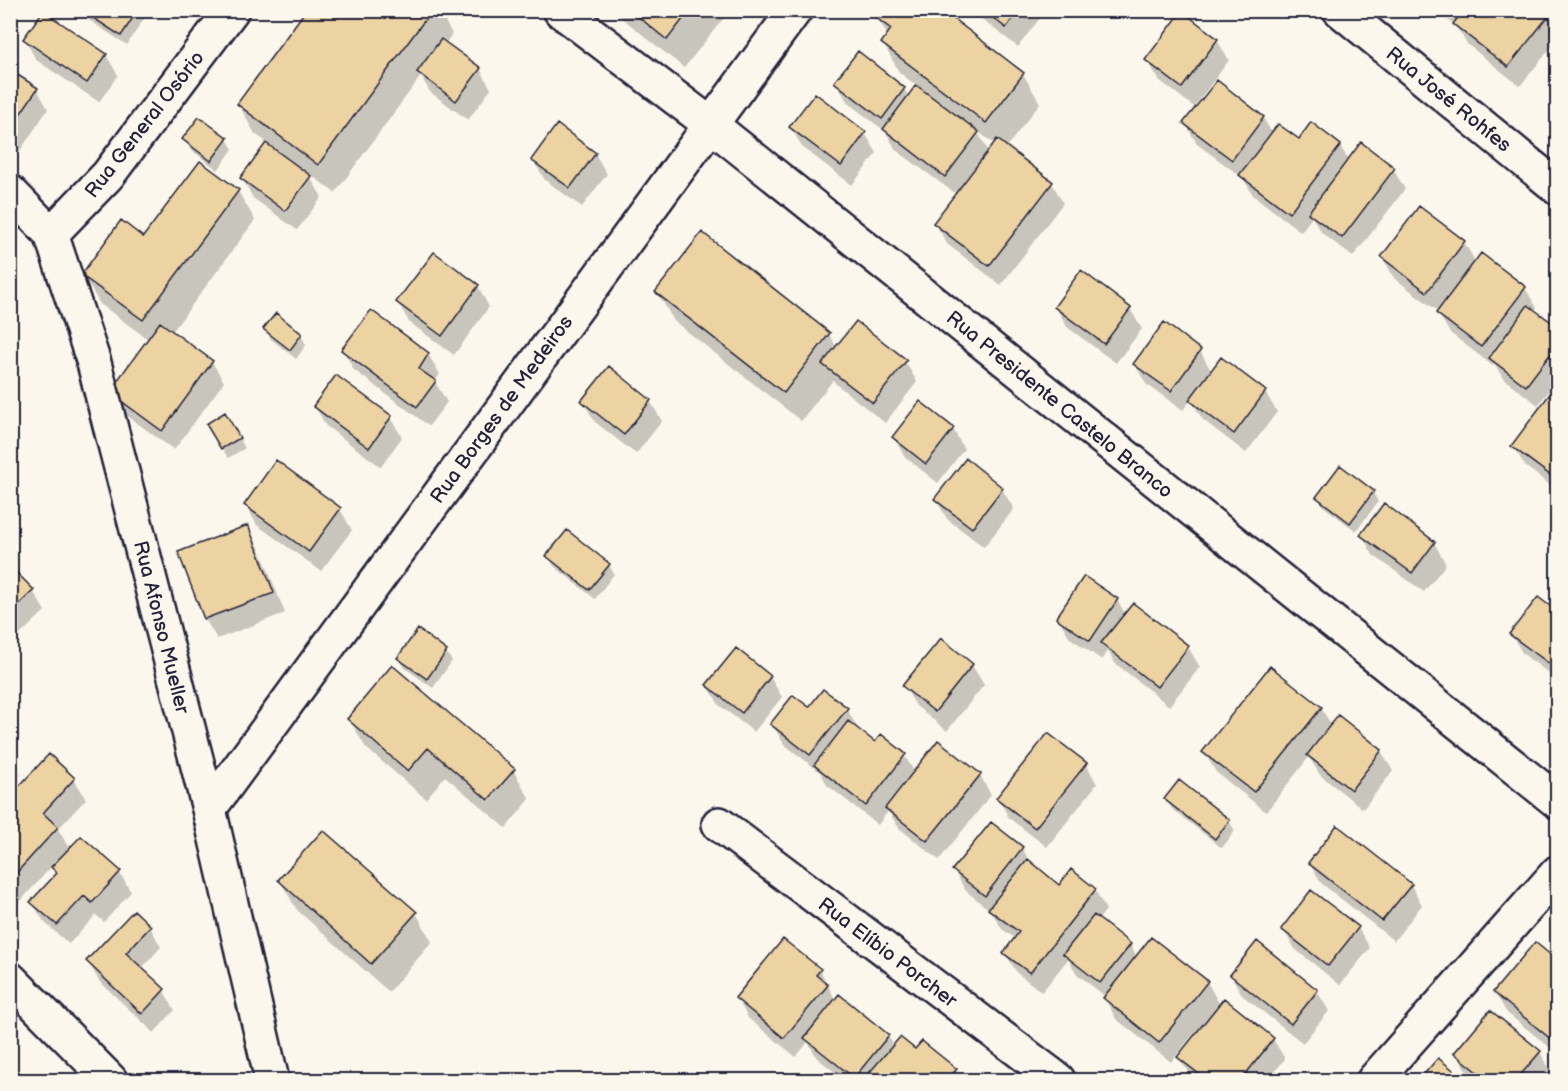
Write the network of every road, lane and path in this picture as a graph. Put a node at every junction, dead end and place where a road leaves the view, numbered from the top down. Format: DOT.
graph roads {
  1 [pos="232,10"];
  2 [pos="560,10"];
  3 [pos="795,10"];
  4 [pos="1340,10"];
  5 [pos="710,124"];
  6 [pos="1557,188"];
  7 [pos="10,192"];
  8 [pos="51,234"];
  9 [pos="1557,802"];
  10 [pos="208,809"];
  11 [pos="719,824"];
  12 [pos="1557,872"];
  13 [pos="10,979"];
  14 [pos="110,1080"];
  15 [pos="272,1080"];
  16 [pos="1058,1080"];
  17 [pos="1374,1080"];
  1 -- 8 [label="street, Rua General Osório"];
  2 -- 5 [label="street, Rua Presidente Castelo Branco"];
  3 -- 5 [label="street, Rua Borges de Medeiros"];
  4 -- 6 [label="street, Rua José Rohfes"];
  5 -- 9 [label="street, Rua Presidente Castelo Branco"];
  5 -- 10 [label="street, Rua Borges de Medeiros"];
  7 -- 8 [label="street, Rua Afonso Mueller"];
  8 -- 10 [label="street, Rua Afonso Mueller"];
  10 -- 15 [label="street, Rua Afonso Mueller"];
  11 -- 16 [label="street, Rua Elíbio Porcher"];
  12 -- 17 [label="street"];
  13 -- 14 [label="street"];
}
